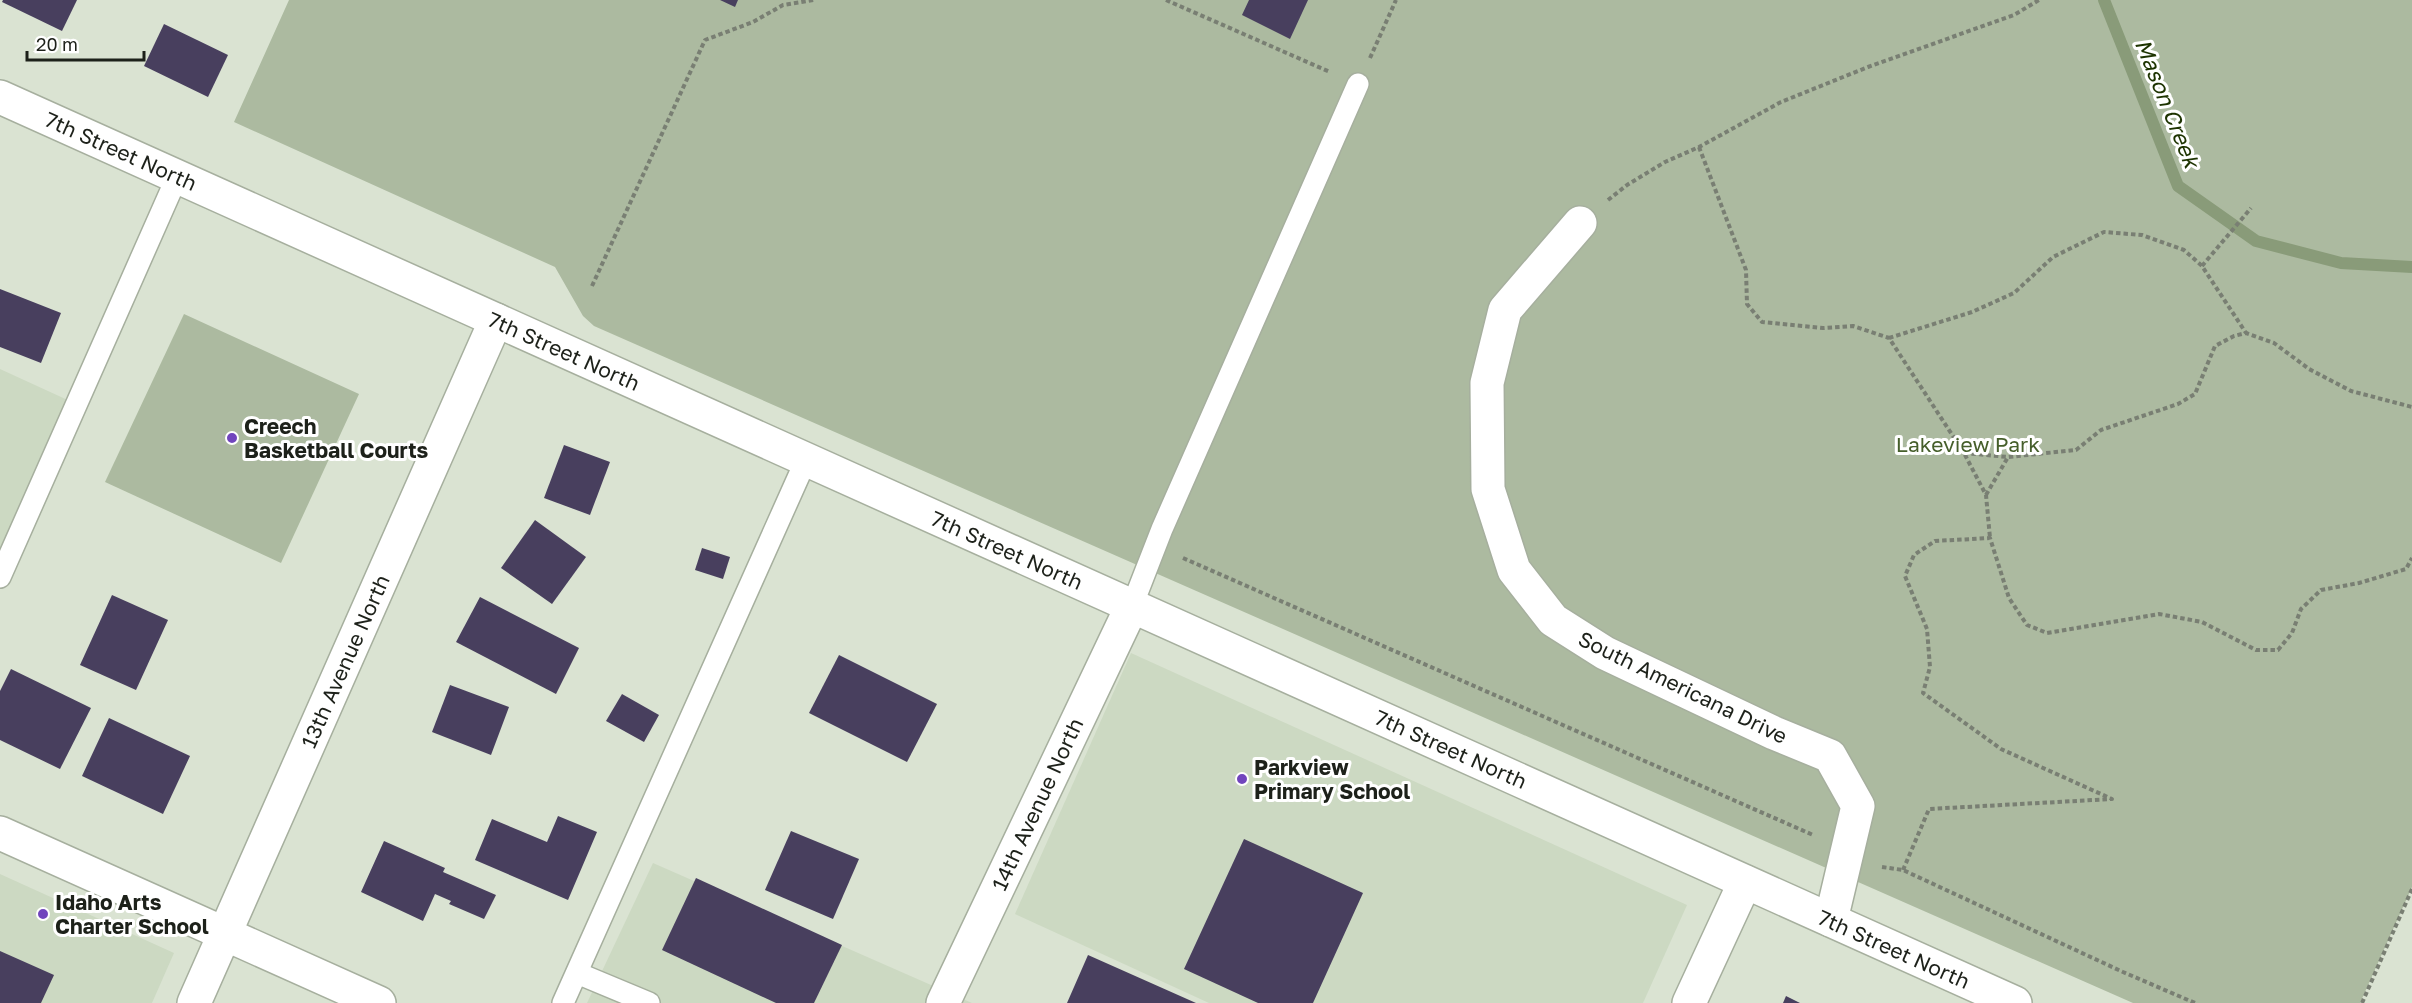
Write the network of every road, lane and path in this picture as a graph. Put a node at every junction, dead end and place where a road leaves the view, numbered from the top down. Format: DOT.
graph roads {
  1 [pos="814,0"];
  2 [pos="1166,0"];
  3 [pos="1396,0"];
  4 [pos="2039,0"];
  5 [pos="1358,84"];
  6 [pos="0,97"];
  7 [pos="1699,147"];
  8 [pos="177,177"];
  9 [pos="2251,208"];
  10 [pos="1580,224"];
  11 [pos="2202,266"];
  12 [pos="592,286"];
  13 [pos="496,320"];
  14 [pos="2246,333"];
  15 [pos="1889,338"];
  16 [pos="2412,407"];
  17 [pos="1964,453"];
  18 [pos="2008,457"];
  19 [pos="806,460"];
  20 [pos="1986,495"];
  21 [pos="1990,538"];
  22 [pos="1180,557"];
  23 [pos="2412,558"];
  24 [pos="0,577"];
  25 [pos="1131,606"];
  26 [pos="0,833"];
  27 [pos="1819,837"];
  28 [pos="1873,865"];
  29 [pos="1903,870"];
  30 [pos="1745,882"];
  31 [pos="2412,889"];
  32 [pos="1831,920"];
  33 [pos="224,934"];
  34 [pos="578,973"];
  35 [pos="194,1003"];
  36 [pos="379,1003"];
  37 [pos="562,1003"];
  38 [pos="649,1003"];
  39 [pos="944,1003"];
  40 [pos="1689,1003"];
  41 [pos="2015,1003"];
  42 [pos="2196,1003"];
  43 [pos="2362,1003"];
  1 -- 12 [label="path"];
  2 -- 5 [label="path"];
  3 -- 5 [label="path"];
  4 -- 7 [label="path"];
  5 -- 25 [label="lane"];
  6 -- 8 [label="street, 7th Street North"];
  7 -- 10 [label="path"];
  7 -- 15 [label="path"];
  8 -- 13 [label="street, 7th Street North"];
  8 -- 24 [label="lane"];
  9 -- 11 [label="path"];
  10 -- 32 [label="street, South Americana Drive"];
  11 -- 14 [label="path"];
  11 -- 15 [label="path"];
  13 -- 19 [label="street, 7th Street North"];
  13 -- 33 [label="street, 13th Avenue North"];
  14 -- 16 [label="path"];
  14 -- 18 [label="path"];
  15 -- 17 [label="path"];
  17 -- 18 [label="path"];
  17 -- 20 [label="path"];
  18 -- 20 [label="path"];
  19 -- 25 [label="street, 7th Street North"];
  19 -- 34 [label="lane"];
  20 -- 21 [label="path"];
  21 -- 23 [label="path"];
  21 -- 29 [label="path"];
  22 -- 27 [label="path"];
  25 -- 30 [label="street, 7th Street North"];
  25 -- 39 [label="street, 14th Avenue North"];
  26 -- 33 [label="street"];
  28 -- 29 [label="path"];
  29 -- 42 [label="path"];
  30 -- 32 [label="street, 7th Street North"];
  30 -- 40 [label="street"];
  31 -- 43 [label="path"];
  32 -- 41 [label="street, 7th Street North"];
  33 -- 35 [label="street, 13th Avenue North"];
  33 -- 36 [label="street"];
  34 -- 37 [label="lane"];
  34 -- 38 [label="lane"];
}
